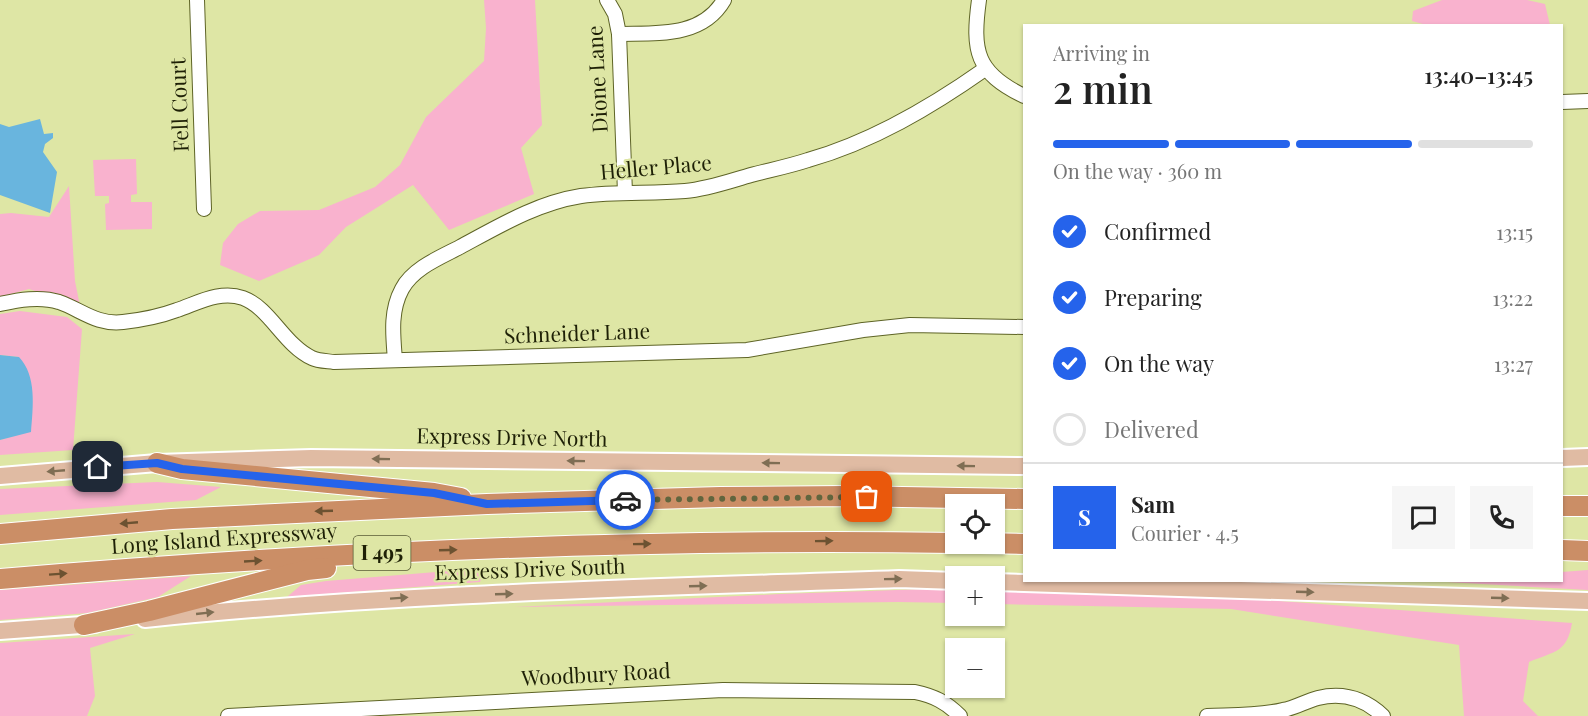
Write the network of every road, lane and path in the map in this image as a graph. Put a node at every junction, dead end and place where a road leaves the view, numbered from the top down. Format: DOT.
graph roads {
  1 [pos="197,0"];
  2 [pos="607,0"];
  3 [pos="724,0"];
  4 [pos="979,0"];
  5 [pos="619,34"];
  6 [pos="984,69"];
  7 [pos="1023,96"];
  8 [pos="1588,100"];
  9 [pos="1563,102"];
  10 [pos="624,193"];
  11 [pos="204,209"];
  12 [pos="0,304"];
  13 [pos="1023,327"];
  14 [pos="394,360"];
  15 [pos="1588,457"];
  16 [pos="1563,458"];
  17 [pos="157,463"];
  18 [pos="1023,466"];
  19 [pos="0,476"];
  20 [pos="1023,499"];
  21 [pos="487,504"];
  22 [pos="1563,506"];
  23 [pos="1588,506"];
  24 [pos="0,534"];
  25 [pos="945,543"];
  26 [pos="1005,544"];
  27 [pos="1023,544"];
  28 [pos="1563,550"];
  29 [pos="411,551"];
  30 [pos="1588,551"];
  31 [pos="0,579"];
  32 [pos="945,580"];
  33 [pos="1005,582"];
  34 [pos="1588,601"];
  35 [pos="84,625"];
  36 [pos="0,631"];
  37 [pos="228,716"];
  38 [pos="960,716"];
  39 [pos="1208,716"];
  40 [pos="1383,716"];
  1 -- 11 [label="street, Fell Court"];
  2 -- 5 [label="street, Dione Lane"];
  3 -- 5 [label="street"];
  4 -- 6 [label="street"];
  5 -- 10 [label="street, Dione Lane"];
  6 -- 7 [label="street"];
  6 -- 10 [label="street, Heller Place"];
  8 -- 9 [label="street"];
  10 -- 14 [label="street, Heller Place"];
  12 -- 14 [label="street, Schneider Lane"];
  13 -- 14 [label="street, Schneider Lane"];
  15 -- 16 [label="main road"];
  18 -- 17 [label="main road, Express Drive North, one-way"];
  17 -- 19 [label="main road, Express Drive North, one-way"];
  17 -- 21 [label="highway"];
  20 -- 21 [label="highway, Long Island Expressway / I 495"];
  21 -- 24 [label="highway, Long Island Expressway / I 495, one-way"];
  22 -- 23 [label="highway"];
  29 -- 25 [label="highway, Long Island Expressway / I 495, one-way"];
  26 -- 27 [label="highway"];
  28 -- 30 [label="highway"];
  31 -- 29 [label="highway, Long Island Expressway / I 495, one-way"];
  29 -- 35 [label="highway"];
  35 -- 32 [label="main road, Express Drive South, one-way"];
  33 -- 34 [label="main road, one-way"];
  35 -- 36 [label="main road, Express Drive South"];
  37 -- 38 [label="street, Woodbury Road"];
  39 -- 40 [label="street"];
}
